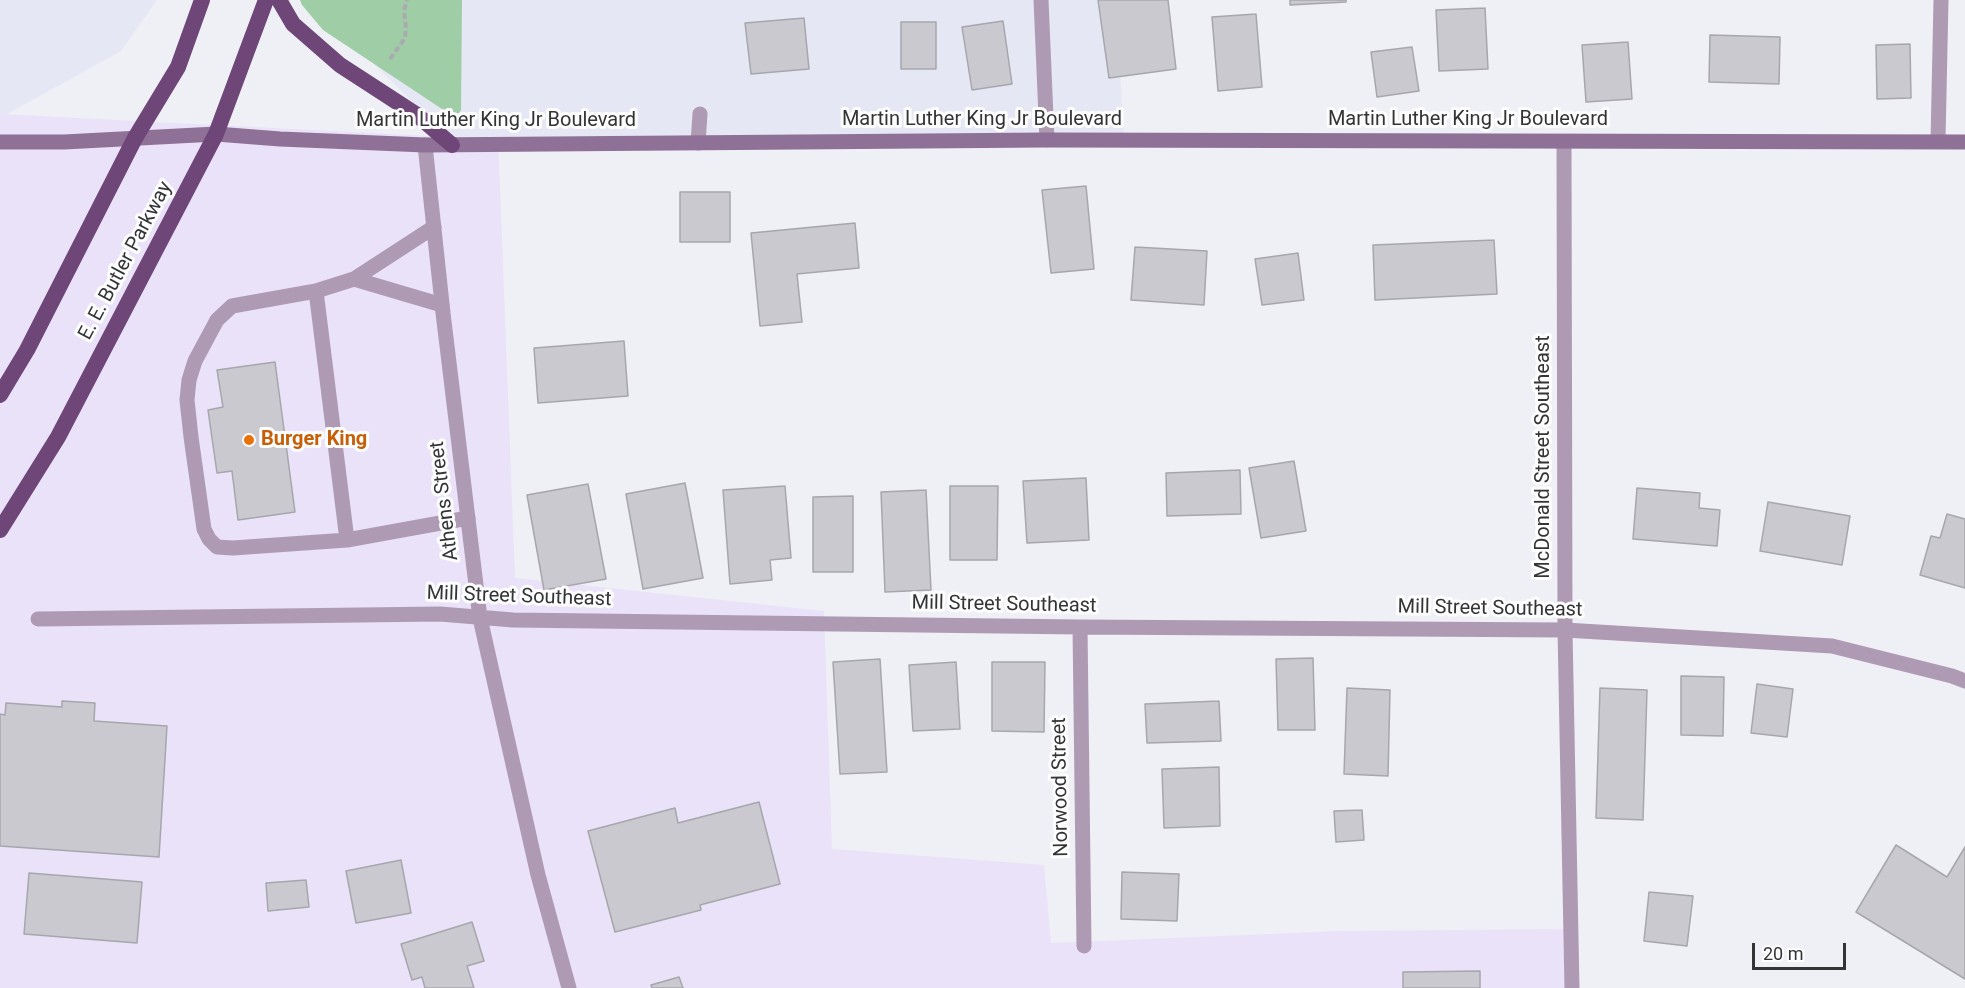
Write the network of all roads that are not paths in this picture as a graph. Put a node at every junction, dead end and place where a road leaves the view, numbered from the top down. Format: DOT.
graph roads {
  1 [pos="201,0"];
  2 [pos="266,0"];
  3 [pos="279,0"];
  4 [pos="1041,0"];
  5 [pos="1941,0"];
  6 [pos="700,114"];
  7 [pos="216,134"];
  8 [pos="135,138"];
  9 [pos="1047,140"];
  10 [pos="1938,141"];
  11 [pos="0,142"];
  12 [pos="698,142"];
  13 [pos="1564,142"];
  14 [pos="1965,142"];
  15 [pos="426,145"];
  16 [pos="452,145"];
  17 [pos="434,227"];
  18 [pos="354,279"];
  19 [pos="316,291"];
  20 [pos="442,304"];
  21 [pos="0,395"];
  22 [pos="468,518"];
  23 [pos="0,530"];
  24 [pos="347,540"];
  25 [pos="480,618"];
  26 [pos="38,619"];
  27 [pos="1080,627"];
  28 [pos="1565,630"];
  29 [pos="1965,681"];
  30 [pos="1084,946"];
  31 [pos="569,988"];
  32 [pos="1572,988"];
  1 -- 8 [label="highway"];
  2 -- 7 [label="highway, E. E. Butler Parkway"];
  3 -- 16 [label="highway"];
  4 -- 9 [label="street"];
  5 -- 10 [label="street"];
  6 -- 12 [label="street"];
  7 -- 8 [label="main road, Martin Luther King Jr Boulevard"];
  7 -- 15 [label="main road, Martin Luther King Jr Boulevard"];
  7 -- 23 [label="highway, E. E. Butler Parkway"];
  8 -- 11 [label="main road, Martin Luther King Jr Boulevard"];
  8 -- 21 [label="highway"];
  9 -- 12 [label="main road, Martin Luther King Jr Boulevard"];
  9 -- 13 [label="main road, Martin Luther King Jr Boulevard"];
  10 -- 13 [label="main road, Martin Luther King Jr Boulevard"];
  10 -- 14 [label="main road, Martin Luther King Jr Boulevard"];
  12 -- 16 [label="main road, Martin Luther King Jr Boulevard"];
  13 -- 28 [label="street, McDonald Street Southeast"];
  15 -- 16 [label="main road, Martin Luther King Jr Boulevard"];
  15 -- 17 [label="street, Athens Street"];
  17 -- 18 [label="street"];
  17 -- 20 [label="street, Athens Street"];
  18 -- 19 [label="street"];
  18 -- 20 [label="street"];
  19 -- 24 [label="street"];
  19 -- 24 [label="street"];
  20 -- 22 [label="street, Athens Street"];
  22 -- 24 [label="street"];
  22 -- 25 [label="street, Athens Street"];
  25 -- 26 [label="street, Mill Street Southeast"];
  25 -- 27 [label="street, Mill Street Southeast"];
  25 -- 31 [label="street, Athens Street"];
  27 -- 28 [label="street, Mill Street Southeast"];
  27 -- 30 [label="street, Norwood Street"];
  28 -- 29 [label="street, Mill Street Southeast"];
  28 -- 32 [label="street, McDonald Street Southeast"];
}
